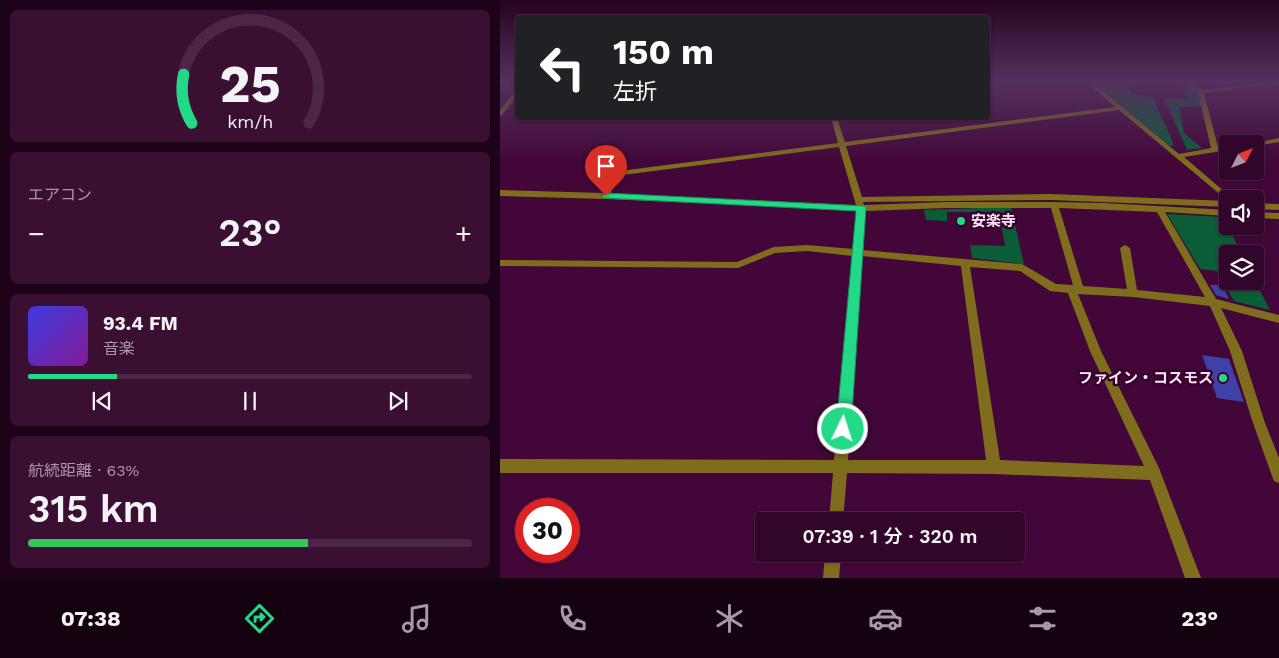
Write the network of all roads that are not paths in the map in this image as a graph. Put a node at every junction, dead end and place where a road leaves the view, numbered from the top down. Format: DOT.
graph roads {
  1 [pos="1120,108"];
  2 [pos="1206,108"];
  3 [pos="835,120"];
  4 [pos="1279,140"];
  5 [pos="1264,142"];
  6 [pos="842,144"];
  7 [pos="1219,149"];
  8 [pos="1215,150"];
  9 [pos="1178,156"];
  10 [pos="1219,191"];
  11 [pos="500,193"];
  12 [pos="606,196"];
  13 [pos="860,204"];
  14 [pos="1219,204"];
  15 [pos="1054,205"];
  16 [pos="1264,206"];
  17 [pos="1279,207"];
  18 [pos="1160,210"];
  19 [pos="1219,213"];
  20 [pos="1264,215"];
  21 [pos="1279,216"];
  22 [pos="1125,248"];
  23 [pos="858,253"];
  24 [pos="966,263"];
  25 [pos="500,264"];
  26 [pos="1076,291"];
  27 [pos="1133,293"];
  28 [pos="1213,302"];
  29 [pos="1279,319"];
  30 [pos="500,466"];
  31 [pos="840,468"];
  32 [pos="994,468"];
  33 [pos="1154,473"];
  34 [pos="1279,476"];
  35 [pos="837,512"];
  36 [pos="832,562"];
  37 [pos="831,578"];
  38 [pos="1193,578"];
  1 -- 6 [label="street"];
  1 -- 9 [label="street"];
  2 -- 8 [label="street"];
  3 -- 6 [label="street"];
  4 -- 5 [label="street"];
  6 -- 12 [label="street"];
  6 -- 13 [label="street"];
  7 -- 8 [label="street"];
  8 -- 9 [label="street"];
  9 -- 10 [label="street"];
  11 -- 12 [label="street"];
  12 -- 13 [label="street"];
  13 -- 14 [label="street"];
  13 -- 15 [label="street"];
  13 -- 23 [label="street"];
  15 -- 18 [label="street"];
  15 -- 26 [label="street"];
  16 -- 17 [label="street"];
  18 -- 19 [label="street"];
  18 -- 28 [label="street"];
  20 -- 21 [label="street"];
  22 -- 27 [label="street"];
  23 -- 24 [label="street"];
  23 -- 25 [label="street"];
  23 -- 31 [label="street"];
  24 -- 26 [label="street"];
  24 -- 32 [label="street"];
  26 -- 27 [label="street"];
  26 -- 33 [label="street"];
  27 -- 28 [label="street"];
  28 -- 29 [label="street"];
  28 -- 34 [label="street"];
  30 -- 31 [label="street"];
  31 -- 32 [label="street"];
  31 -- 35 [label="street"];
  32 -- 33 [label="street"];
  33 -- 38 [label="street"];
  36 -- 37 [label="street"];
}
